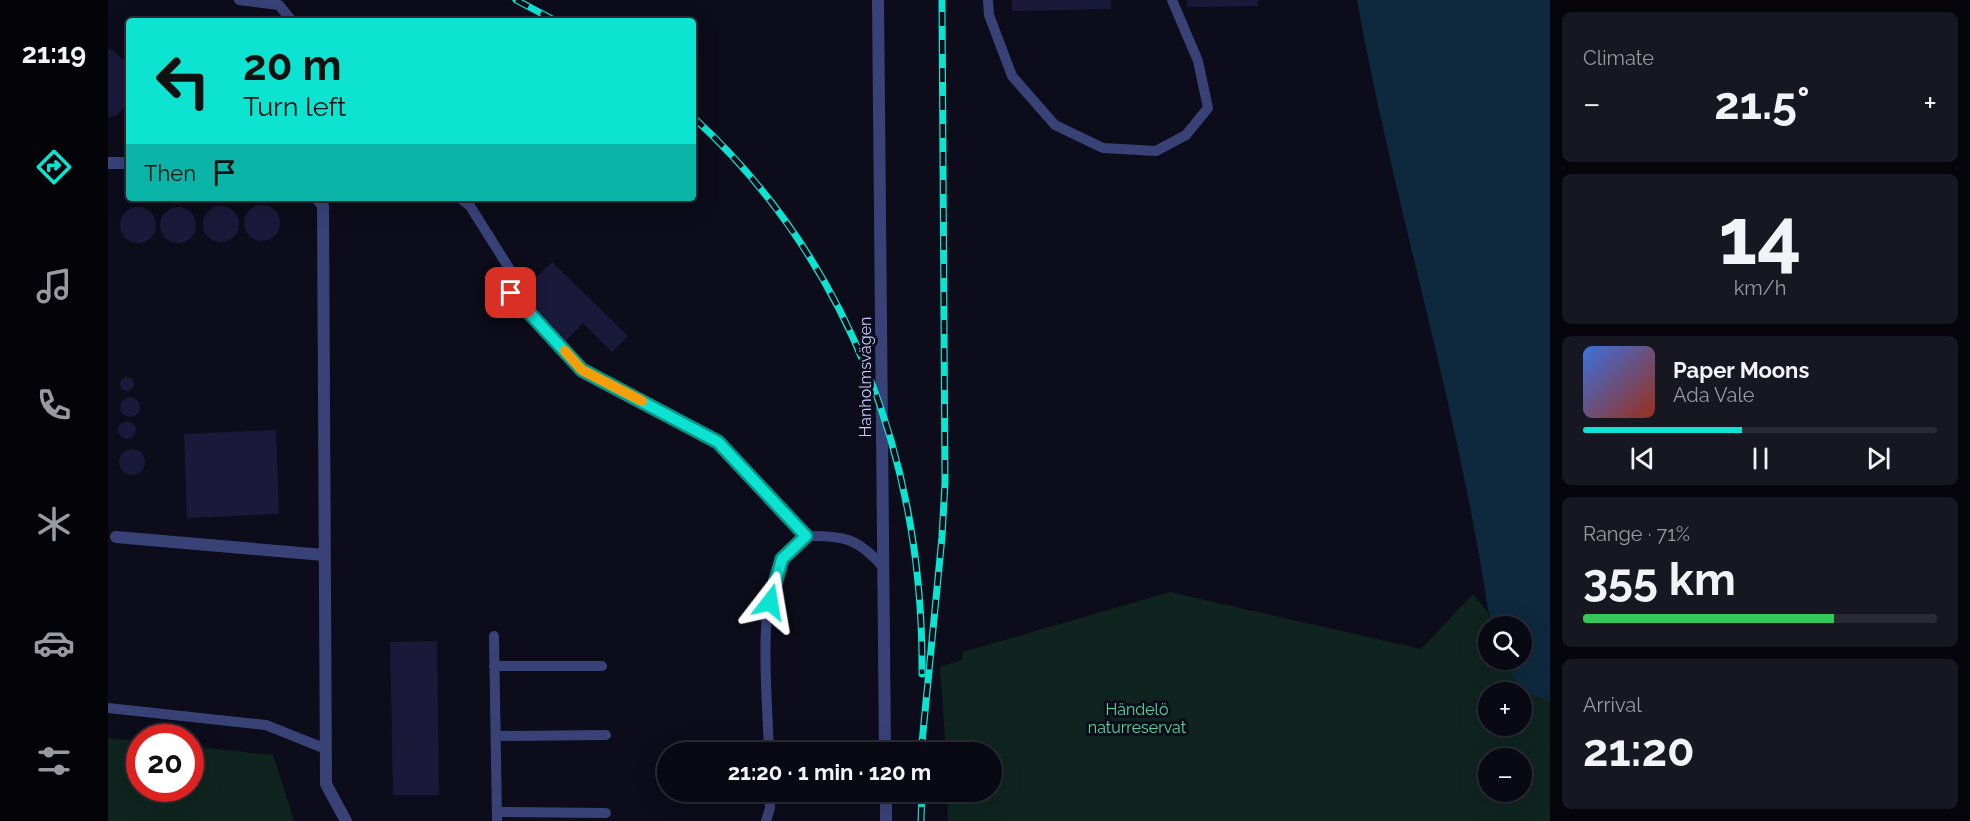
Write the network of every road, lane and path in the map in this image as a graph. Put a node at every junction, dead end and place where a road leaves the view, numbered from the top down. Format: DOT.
graph roads {
  1 [pos="239,0"];
  2 [pos="878,0"];
  3 [pos="988,0"];
  4 [pos="1172,0"];
  5 [pos="290,18"];
  6 [pos="126,162"];
  7 [pos="108,163"];
  8 [pos="319,201"];
  9 [pos="464,201"];
  10 [pos="806,536"];
  11 [pos="116,537"];
  12 [pos="324,555"];
  13 [pos="883,567"];
  14 [pos="494,636"];
  15 [pos="494,666"];
  16 [pos="602,666"];
  17 [pos="108,708"];
  18 [pos="606,735"];
  19 [pos="496,736"];
  20 [pos="769,742"];
  21 [pos="885,742"];
  22 [pos="326,749"];
  23 [pos="770,802"];
  24 [pos="886,802"];
  25 [pos="606,813"];
  26 [pos="497,817"];
  27 [pos="346,821"];
  28 [pos="766,821"];
  29 [pos="886,821"];
  1 -- 5 [label="lane"];
  2 -- 13 [label="street, Hanholmsvägen"];
  3 -- 4 [label="lane"];
  6 -- 7 [label="street"];
  8 -- 12 [label="street"];
  9 -- 10 [label="lane"];
  10 -- 13 [label="lane"];
  10 -- 20 [label="lane"];
  11 -- 12 [label="street"];
  12 -- 22 [label="street"];
  13 -- 21 [label="street, Hanholmsvägen"];
  14 -- 15 [label="lane"];
  15 -- 16 [label="lane"];
  15 -- 19 [label="lane"];
  17 -- 22 [label="lane"];
  18 -- 19 [label="lane"];
  19 -- 26 [label="lane"];
  22 -- 27 [label="street"];
  23 -- 28 [label="lane"];
  24 -- 29 [label="street"];
  25 -- 26 [label="lane"];
}
